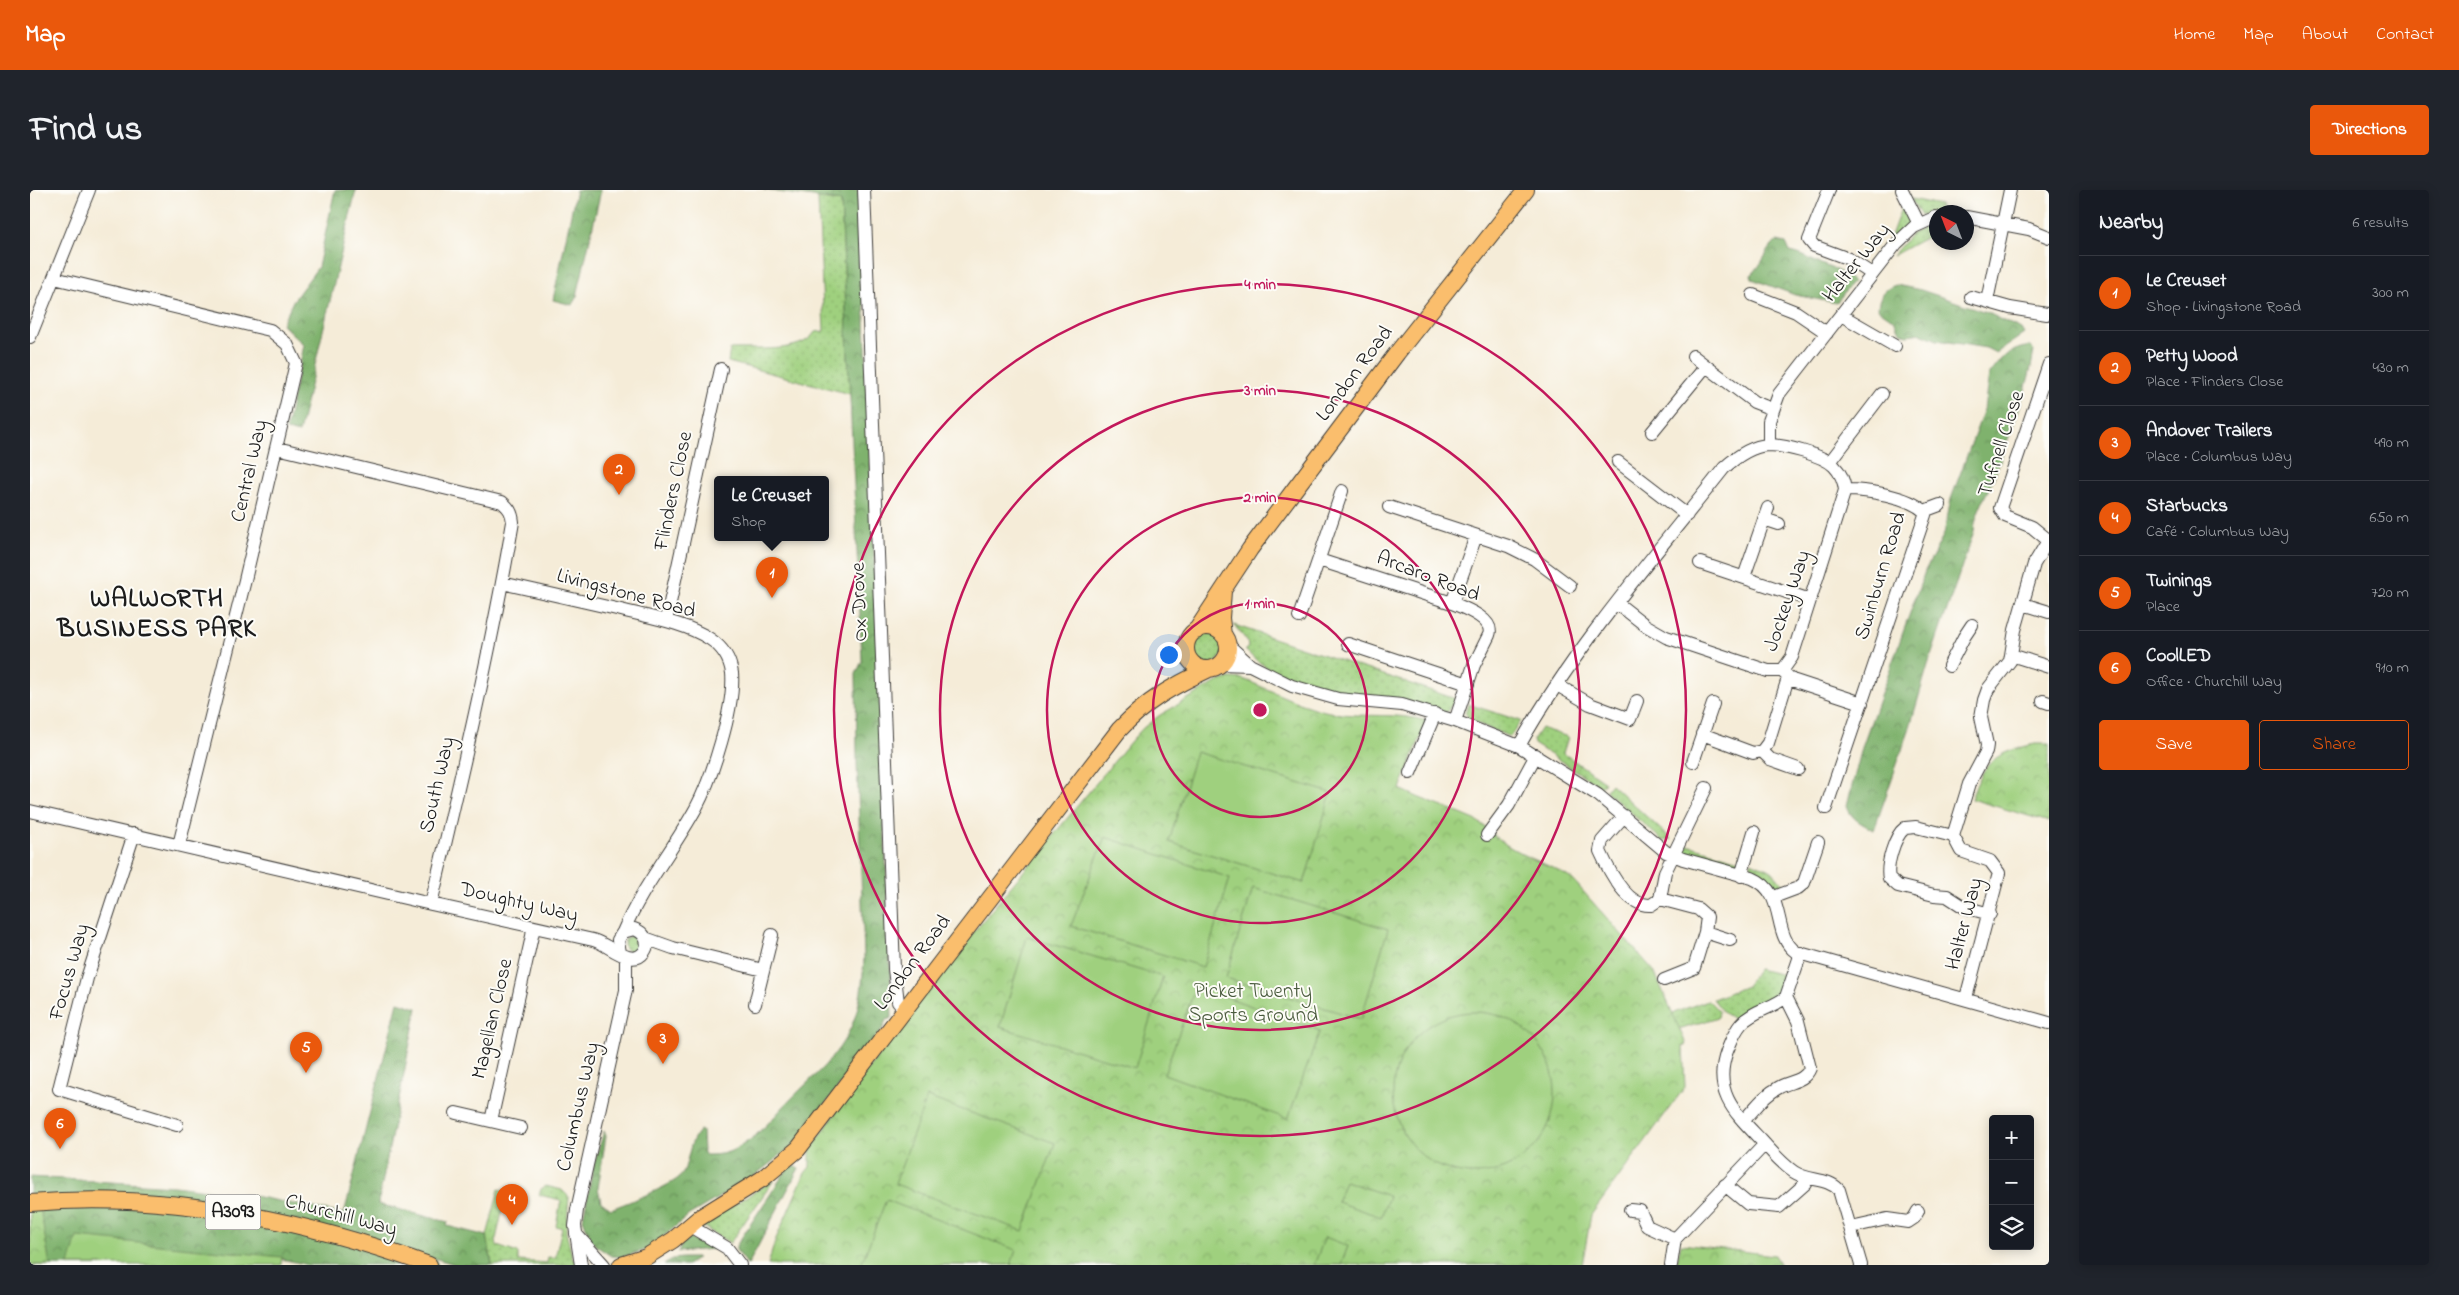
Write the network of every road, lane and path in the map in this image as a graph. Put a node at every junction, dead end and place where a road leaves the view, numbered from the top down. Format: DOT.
graph roads {
  1 [pos="90,190"];
  2 [pos="864,190"];
  3 [pos="1526,190"];
  4 [pos="1828,190"];
  5 [pos="1902,190"];
  6 [pos="2010,190"];
  7 [pos="1974,218"];
  8 [pos="1929,220"];
  9 [pos="1920,224"];
  10 [pos="2004,224"];
  11 [pos="2049,237"];
  12 [pos="1872,274"];
  13 [pos="54,278"];
  14 [pos="1753,295"];
  15 [pos="1971,296"];
  16 [pos="1987,301"];
  17 [pos="2047,314"];
  18 [pos="1839,318"];
  19 [pos="1827,333"];
  20 [pos="30,337"];
  21 [pos="1895,346"];
  22 [pos="1693,356"];
  23 [pos="2049,364"];
  24 [pos="1706,366"];
  25 [pos="721,370"];
  26 [pos="1882,394"];
  27 [pos="1772,409"];
  28 [pos="1652,432"];
  29 [pos="1769,445"];
  30 [pos="277,448"];
  31 [pos="1618,462"];
  32 [pos="1830,462"];
  33 [pos="1846,490"];
  34 [pos="1342,491"];
  35 [pos="1940,505"];
  36 [pos="1389,507"];
  37 [pos="1924,511"];
  38 [pos="1687,515"];
  39 [pos="1778,524"];
  40 [pos="1476,536"];
  41 [pos="2049,539"];
  42 [pos="1319,560"];
  43 [pos="1700,563"];
  44 [pos="1744,577"];
  45 [pos="502,583"];
  46 [pos="1570,586"];
  47 [pos="1224,589"];
  48 [pos="1810,600"];
  49 [pos="1452,603"];
  50 [pos="1618,603"];
  51 [pos="2023,604"];
  52 [pos="2049,612"];
  53 [pos="1299,617"];
  54 [pos="666,621"];
  55 [pos="1972,625"];
  56 [pos="1196,631"];
  57 [pos="1225,639"];
  58 [pos="1348,644"];
  59 [pos="1187,654"];
  60 [pos="2012,655"];
  61 [pos="1250,665"];
  62 [pos="1215,666"];
  63 [pos="1949,666"];
  64 [pos="2049,667"];
  65 [pos="1785,675"];
  66 [pos="1468,684"];
  67 [pos="1557,685"];
  68 [pos="1168,689"];
  69 [pos="1637,701"];
  70 [pos="1862,703"];
  71 [pos="1713,704"];
  72 [pos="1435,714"];
  73 [pos="1455,721"];
  74 [pos="1702,734"];
  75 [pos="1519,746"];
  76 [pos="1762,751"];
  77 [pos="1536,756"];
  78 [pos="1693,762"];
  79 [pos="1798,769"];
  80 [pos="1410,773"];
  81 [pos="1706,788"];
  82 [pos="1826,808"];
  83 [pos="30,811"];
  84 [pos="1624,816"];
  85 [pos="1754,832"];
  86 [pos="134,834"];
  87 [pos="1487,836"];
  88 [pos="1953,836"];
  89 [pos="1818,842"];
  90 [pos="180,845"];
  91 [pos="1672,855"];
  92 [pos="1740,876"];
  93 [pos="1774,897"];
  94 [pos="1660,899"];
  95 [pos="432,904"];
  96 [pos="636,907"];
  97 [pos="1990,914"];
  98 [pos="534,927"];
  99 [pos="1705,932"];
  100 [pos="621,935"];
  101 [pos="772,935"];
  102 [pos="1730,940"];
  103 [pos="597,941"];
  104 [pos="643,944"];
  105 [pos="1801,954"];
  106 [pos="623,955"];
  107 [pos="763,970"];
  108 [pos="1664,980"];
  109 [pos="626,990"];
  110 [pos="1786,997"];
  111 [pos="1966,998"];
  112 [pos="755,1004"];
  113 [pos="904,1010"];
  114 [pos="2049,1023"];
  115 [pos="456,1113"];
  116 [pos="491,1120"];
  117 [pos="1743,1121"];
  118 [pos="177,1125"];
  119 [pos="521,1128"];
  120 [pos="1765,1144"];
  121 [pos="1807,1179"];
  122 [pos="1724,1185"];
  123 [pos="30,1203"];
  124 [pos="1640,1208"];
  125 [pos="1918,1211"];
  126 [pos="690,1226"];
  127 [pos="1851,1227"];
  128 [pos="576,1234"];
  129 [pos="1675,1239"];
  130 [pos="673,1240"];
  131 [pos="429,1265"];
  132 [pos="581,1265"];
  133 [pos="604,1265"];
  134 [pos="621,1265"];
  135 [pos="654,1265"];
  136 [pos="740,1265"];
  137 [pos="1671,1265"];
  138 [pos="1860,1265"];
  1 -- 13 [label="street"];
  2 -- 113 [label="street, Ox Drove"];
  3 -- 47 [label="main road, London Road"];
  4 -- 12 [label="street"];
  5 -- 9 [label="street"];
  6 -- 10 [label="street"];
  7 -- 10 [label="street"];
  8 -- 9 [label="street, Halter Way"];
  9 -- 12 [label="street, Halter Way"];
  10 -- 11 [label="street"];
  10 -- 16 [label="street"];
  12 -- 18 [label="street, Halter Way"];
  13 -- 20 [label="street"];
  13 -- 30 [label="street, Central Way"];
  14 -- 19 [label="street"];
  15 -- 16 [label="street"];
  16 -- 17 [label="street"];
  18 -- 19 [label="street"];
  18 -- 21 [label="street"];
  19 -- 27 [label="street"];
  22 -- 24 [label="street"];
  23 -- 41 [label="street, Tufnell Close"];
  24 -- 27 [label="street"];
  24 -- 28 [label="street"];
  25 -- 54 [label="street, Flinders Close"];
  26 -- 32 [label="street"];
  27 -- 29 [label="street"];
  29 -- 32 [label="street"];
  29 -- 38 [label="street"];
  30 -- 45 [label="street, South Way"];
  30 -- 90 [label="street, Central Way"];
  31 -- 38 [label="street"];
  32 -- 33 [label="street"];
  33 -- 37 [label="street, Swinburn Road"];
  33 -- 48 [label="street, Jockey Way"];
  34 -- 42 [label="street"];
  35 -- 37 [label="street"];
  36 -- 40 [label="street"];
  37 -- 70 [label="street, Swinburn Road"];
  38 -- 50 [label="street"];
  39 -- 44 [label="street"];
  40 -- 46 [label="street"];
  40 -- 49 [label="street"];
  41 -- 51 [label="street"];
  42 -- 49 [label="street, Arcaro Road"];
  42 -- 53 [label="street"];
  43 -- 44 [label="street"];
  44 -- 48 [label="street"];
  45 -- 54 [label="street, Livingstone Road"];
  45 -- 95 [label="street, South Way"];
  47 -- 56 [label="main road, London Road"];
  47 -- 57 [label="main road"];
  48 -- 65 [label="street, Jockey Way"];
  49 -- 66 [label="street, Arcaro Road"];
  50 -- 65 [label="street, Jockey Way"];
  50 -- 67 [label="street"];
  51 -- 52 [label="street"];
  51 -- 60 [label="street"];
  54 -- 96 [label="street, Livingstone Road"];
  55 -- 63 [label="street"];
  56 -- 57 [label="main road"];
  56 -- 59 [label="main road, London Road"];
  57 -- 61 [label="street"];
  57 -- 62 [label="main road"];
  58 -- 66 [label="street"];
  59 -- 62 [label="main road"];
  59 -- 68 [label="main road, London Road"];
  60 -- 64 [label="street"];
  60 -- 88 [label="street"];
  61 -- 62 [label="street"];
  61 -- 72 [label="street"];
  62 -- 68 [label="main road, London Road"];
  65 -- 70 [label="street"];
  65 -- 76 [label="street"];
  66 -- 73 [label="street, Arcaro Road"];
  67 -- 69 [label="street"];
  67 -- 75 [label="street"];
  68 -- 113 [label="main road, London Road"];
  70 -- 82 [label="street, Swinburn Road"];
  71 -- 74 [label="street"];
  72 -- 73 [label="street"];
  72 -- 80 [label="street"];
  73 -- 75 [label="street"];
  74 -- 76 [label="street"];
  74 -- 78 [label="street"];
  75 -- 77 [label="street"];
  76 -- 79 [label="street"];
  77 -- 84 [label="street"];
  77 -- 87 [label="street"];
  81 -- 91 [label="street"];
  83 -- 86 [label="street"];
  84 -- 91 [label="street"];
  84 -- 94 [label="street"];
  85 -- 92 [label="street"];
  86 -- 90 [label="street"];
  86 -- 118 [label="street, Focus Way"];
  88 -- 97 [label="street, Halter Way"];
  88 -- 97 [label="street"];
  89 -- 93 [label="street"];
  90 -- 95 [label="street"];
  91 -- 92 [label="street"];
  91 -- 94 [label="street"];
  92 -- 93 [label="street"];
  93 -- 105 [label="street"];
  94 -- 99 [label="street"];
  95 -- 98 [label="street, Doughty Way"];
  96 -- 100 [label="street, Livingstone Road"];
  96 -- 104 [label="street"];
  97 -- 111 [label="street, Halter Way"];
  98 -- 103 [label="street, Doughty Way"];
  98 -- 116 [label="street, Magellan Close"];
  99 -- 102 [label="street"];
  99 -- 108 [label="street"];
  100 -- 103 [label="street, Doughty Way"];
  100 -- 104 [label="street, Doughty Way"];
  100 -- 106 [label="street, Columbus Way"];
  101 -- 107 [label="street"];
  103 -- 106 [label="street, Doughty Way"];
  104 -- 106 [label="street"];
  104 -- 107 [label="street"];
  104 -- 109 [label="street, Columbus Way"];
  105 -- 110 [label="street"];
  105 -- 111 [label="street"];
  106 -- 109 [label="street, Columbus Way"];
  107 -- 112 [label="street"];
  109 -- 128 [label="street, Columbus Way"];
  110 -- 117 [label="street"];
  110 -- 117 [label="street"];
  111 -- 114 [label="street"];
  113 -- 126 [label="main road, London Road"];
  115 -- 116 [label="street"];
  116 -- 119 [label="street"];
  117 -- 120 [label="street"];
  120 -- 121 [label="street"];
  120 -- 122 [label="street"];
  121 -- 122 [label="street"];
  121 -- 127 [label="street"];
  122 -- 129 [label="street"];
  123 -- 131 [label="main road, Churchill Way / A3093"];
  124 -- 129 [label="street"];
  125 -- 127 [label="street"];
  126 -- 130 [label="main road, London Road"];
  126 -- 136 [label="street"];
  127 -- 138 [label="street"];
  128 -- 132 [label="street, Columbus Way"];
  128 -- 133 [label="street"];
  129 -- 137 [label="street"];
  130 -- 134 [label="main road, London Road"];
  130 -- 135 [label="main road, London Road"];
}
